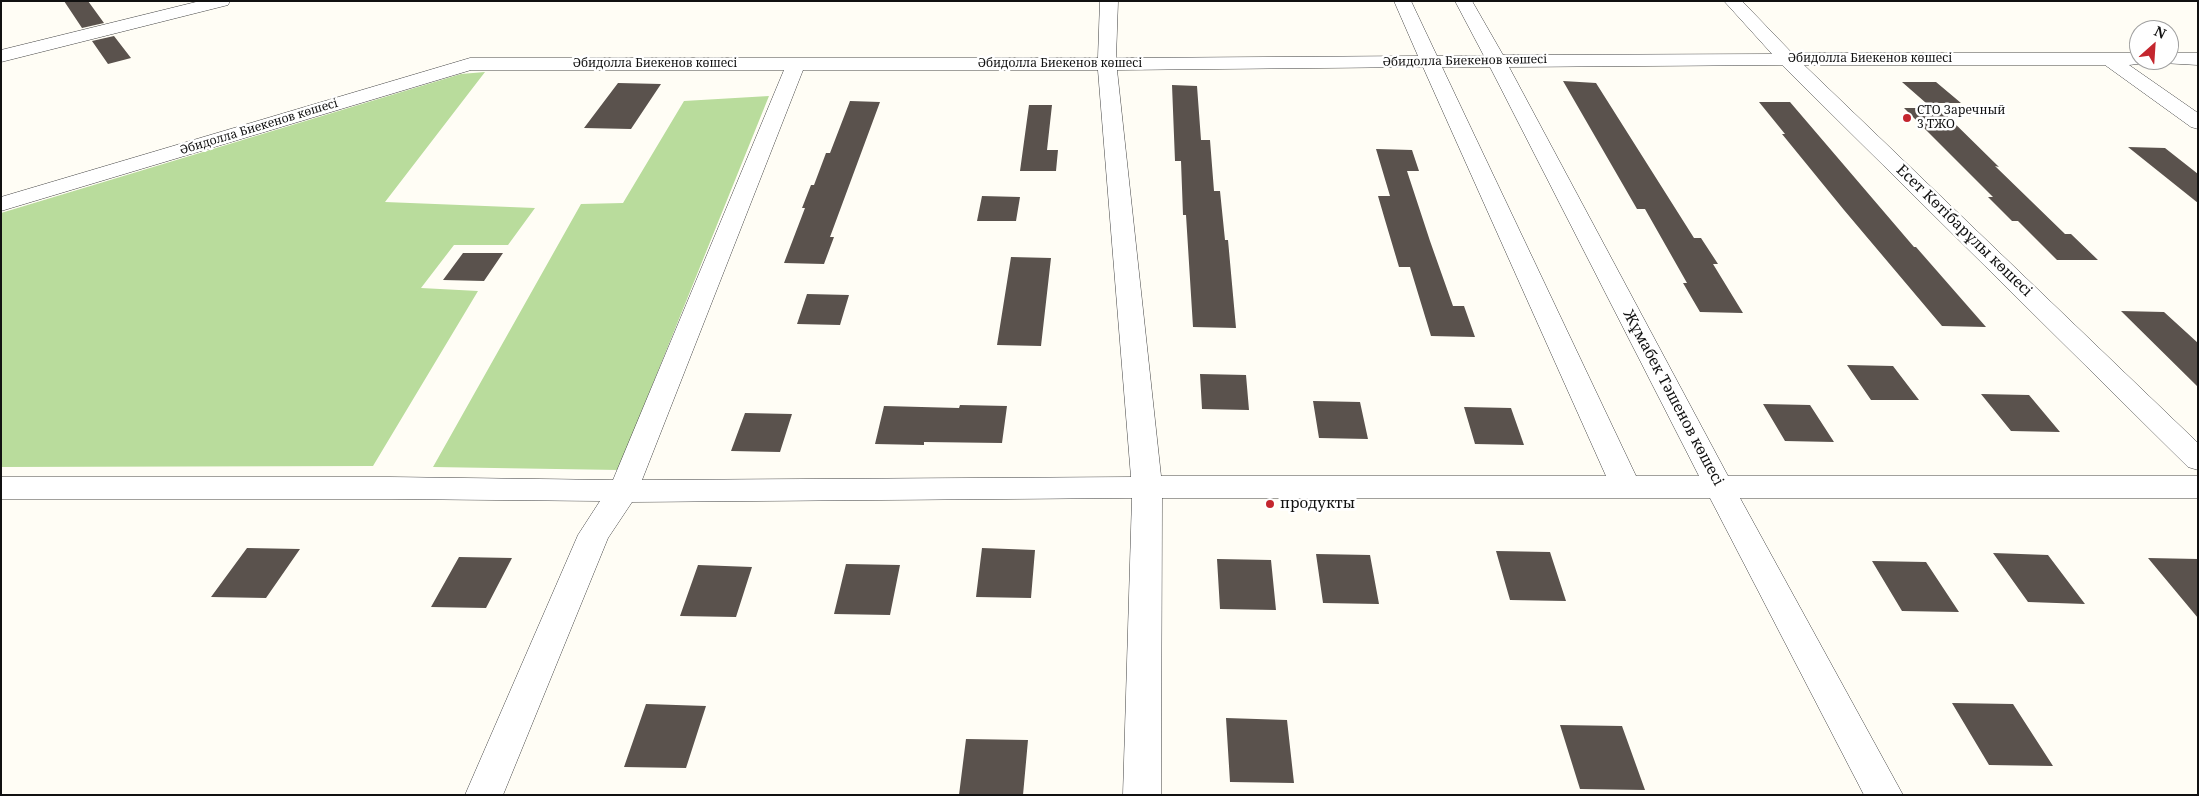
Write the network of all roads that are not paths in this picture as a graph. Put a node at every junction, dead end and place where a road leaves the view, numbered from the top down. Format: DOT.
graph roads {
  1 [pos="222,1"];
  2 [pos="1109,1"];
  3 [pos="1402,1"];
  4 [pos="1463,1"];
  5 [pos="1732,1"];
  6 [pos="1,56"];
  7 [pos="1787,58"];
  8 [pos="2109,59"];
  9 [pos="2129,59"];
  10 [pos="2179,59"];
  11 [pos="2198,59"];
  12 [pos="1429,60"];
  13 [pos="1496,60"];
  14 [pos="796,64"];
  15 [pos="1107,64"];
  16 [pos="2198,123"];
  17 [pos="1,204"];
  18 [pos="2198,460"];
  19 [pos="2198,486"];
  20 [pos="1147,487"];
  21 [pos="1626,487"];
  22 [pos="1719,487"];
  23 [pos="1,488"];
  24 [pos="623,491"];
  25 [pos="484,795"];
  26 [pos="1142,795"];
  27 [pos="1884,795"];
  1 -- 6 [label="street"];
  2 -- 15 [label="street"];
  3 -- 12 [label="street"];
  4 -- 13 [label="street, Жұмабек Тәшенов көшесі"];
  5 -- 7 [label="street, Есет Көтібарұлы көшесі"];
  7 -- 8 [label="street, Әбидолла Биекенов көшесі"];
  7 -- 13 [label="street, Әбидолла Биекенов көшесі"];
  7 -- 18 [label="street, Есет Көтібарұлы көшесі"];
  8 -- 9 [label="street, Әбидолла Биекенов көшесі"];
  8 -- 16 [label="street"];
  10 -- 11 [label="street"];
  12 -- 13 [label="street, Әбидолла Биекенов көшесі"];
  12 -- 15 [label="street, Әбидолла Биекенов көшесі"];
  12 -- 21 [label="street"];
  13 -- 22 [label="street, Жұмабек Тәшенов көшесі"];
  14 -- 15 [label="street, Әбидолла Биекенов көшесі"];
  14 -- 17 [label="street, Әбидолла Биекенов көшесі"];
  14 -- 24 [label="street"];
  15 -- 20 [label="street"];
  19 -- 22 [label="street"];
  20 -- 21 [label="street"];
  20 -- 24 [label="street"];
  20 -- 26 [label="street"];
  21 -- 22 [label="street"];
  22 -- 27 [label="street, Жұмабек Тәшенов көшесі"];
  23 -- 24 [label="street"];
  24 -- 25 [label="street"];
}
